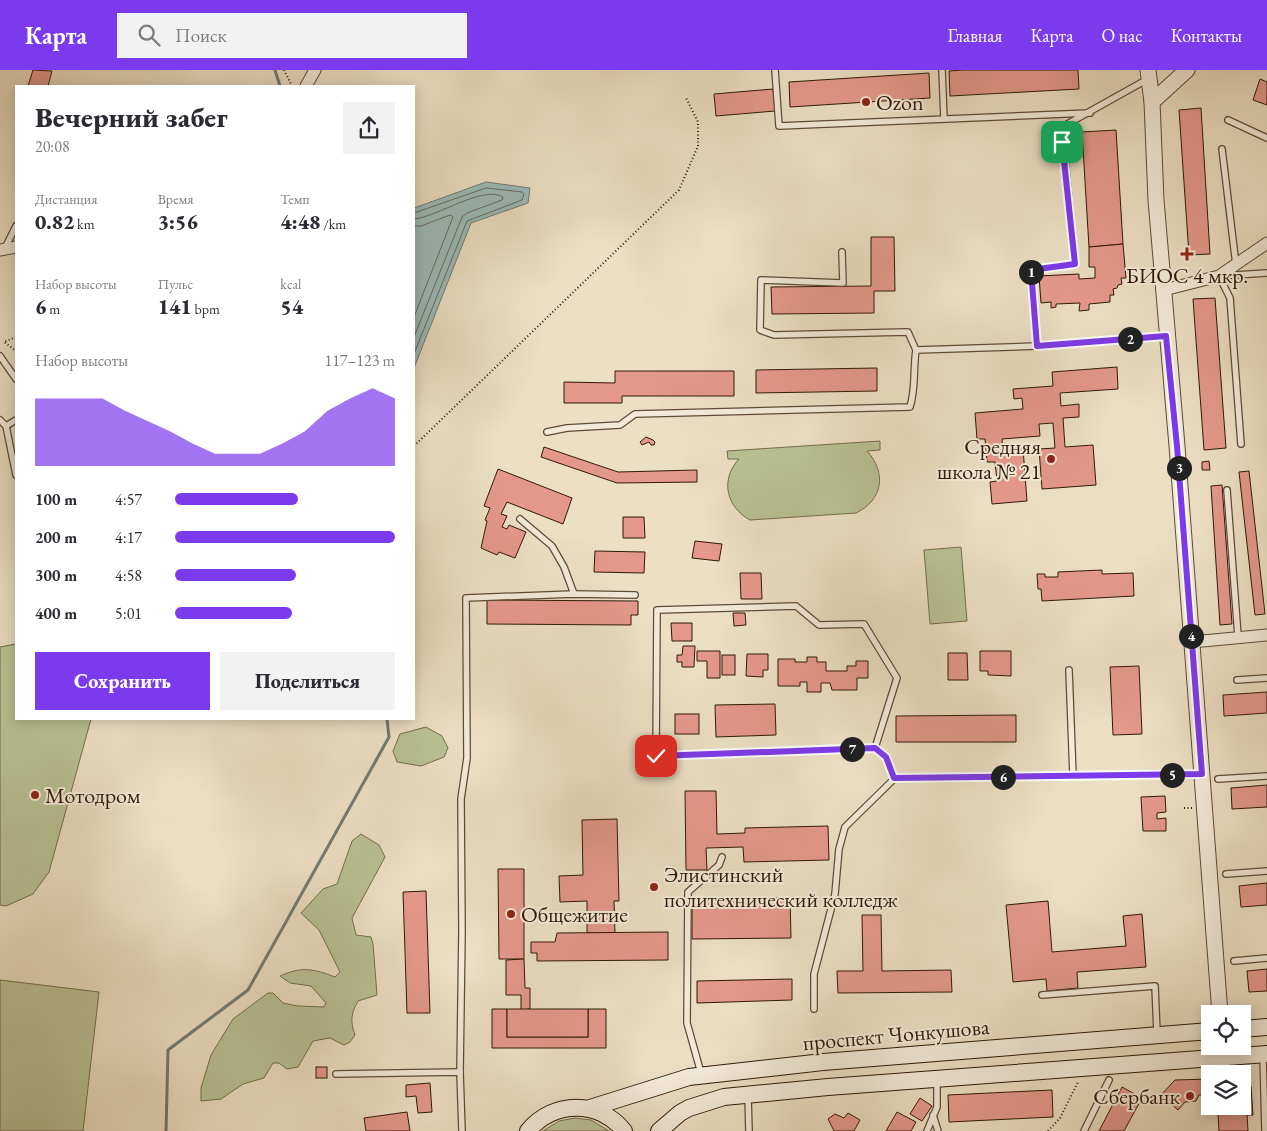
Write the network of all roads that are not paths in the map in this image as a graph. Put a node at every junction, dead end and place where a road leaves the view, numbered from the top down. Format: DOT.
graph roads {
  1 [pos="315,70"];
  2 [pos="775,70"];
  3 [pos="942,70"];
  4 [pos="1187,70"];
  5 [pos="1149,74"];
  6 [pos="307,85"];
  7 [pos="1152,102"];
  8 [pos="1090,112"];
  9 [pos="944,119"];
  10 [pos="1228,120"];
  11 [pos="1267,138"];
  12 [pos="1222,148"];
  13 [pos="15,228"];
  14 [pos="1267,244"];
  15 [pos="15,247"];
  16 [pos="2,250"];
  17 [pos="842,252"];
  18 [pos="1236,265"];
  19 [pos="1267,273"];
  20 [pos="1219,276"];
  21 [pos="1164,290"];
  22 [pos="1166,336"];
  23 [pos="1037,346"];
  24 [pos="916,350"];
  25 [pos="0,356"];
  26 [pos="15,378"];
  27 [pos="0,420"];
  28 [pos="15,421"];
  29 [pos="6,426"];
  30 [pos="547,432"];
  31 [pos="1241,444"];
  32 [pos="15,470"];
  33 [pos="1227,490"];
  34 [pos="520,519"];
  35 [pos="574,594"];
  36 [pos="634,595"];
  37 [pos="1267,634"];
  38 [pos="1238,636"];
  39 [pos="1192,642"];
  40 [pos="1069,670"];
  41 [pos="1267,678"];
  42 [pos="1237,680"];
  43 [pos="875,748"];
  44 [pos="1202,774"];
  45 [pos="1073,776"];
  46 [pos="1267,776"];
  47 [pos="894,778"];
  48 [pos="1218,779"];
  49 [pos="722,857"];
  50 [pos="1267,871"];
  51 [pos="1226,874"];
  52 [pos="1267,958"];
  53 [pos="1234,960"];
  54 [pos="1042,995"];
  55 [pos="1219,1005"];
  56 [pos="814,1008"];
  57 [pos="1267,1028"];
  58 [pos="1251,1029"];
  59 [pos="1201,1033"];
  60 [pos="1157,1036"];
  61 [pos="1046,1044"];
  62 [pos="1251,1053"];
  63 [pos="1201,1054"];
  64 [pos="1265,1054"];
  65 [pos="1048,1071"];
  66 [pos="460,1072"];
  67 [pos="336,1074"];
  68 [pos="702,1076"];
  69 [pos="937,1079"];
  70 [pos="1109,1080"];
  71 [pos="748,1094"];
  72 [pos="590,1108"];
  73 [pos="934,1115"];
  74 [pos="462,1131"];
  75 [pos="528,1131"];
  76 [pos="624,1131"];
  77 [pos="659,1131"];
  78 [pos="749,1131"];
  79 [pos="927,1131"];
  80 [pos="938,1131"];
  81 [pos="1084,1131"];
  82 [pos="1265,1131"];
  1 -- 6 [label="street"];
  2 -- 9 [label="lane"];
  3 -- 9 [label="lane"];
  4 -- 7 [label="street"];
  5 -- 7 [label="street"];
  5 -- 8 [label="lane"];
  7 -- 21 [label="street"];
  8 -- 9 [label="lane"];
  8 -- 23 [label="lane"];
  10 -- 11 [label="lane"];
  12 -- 18 [label="lane"];
  13 -- 16 [label="lane"];
  14 -- 18 [label="street"];
  15 -- 16 [label="street"];
  17 -- 24 [label="lane"];
  18 -- 20 [label="street"];
  19 -- 20 [label="lane"];
  20 -- 21 [label="street"];
  20 -- 31 [label="lane"];
  21 -- 22 [label="street"];
  22 -- 23 [label="lane"];
  22 -- 39 [label="street"];
  23 -- 24 [label="lane"];
  24 -- 30 [label="lane"];
  25 -- 26 [label="lane"];
  27 -- 29 [label="lane"];
  28 -- 29 [label="lane"];
  29 -- 32 [label="lane"];
  33 -- 38 [label="lane"];
  34 -- 35 [label="lane"];
  35 -- 36 [label="lane"];
  35 -- 66 [label="lane"];
  37 -- 38 [label="street"];
  38 -- 39 [label="street"];
  39 -- 44 [label="street"];
  40 -- 45 [label="lane"];
  41 -- 42 [label="lane"];
  43 -- 43 [label="lane"];
  43 -- 47 [label="lane"];
  44 -- 45 [label="lane"];
  44 -- 55 [label="street"];
  45 -- 47 [label="lane"];
  46 -- 48 [label="lane"];
  47 -- 56 [label="lane"];
  49 -- 68 [label="lane"];
  50 -- 51 [label="lane"];
  52 -- 53 [label="lane"];
  54 -- 60 [label="lane"];
  57 -- 58 [label="main road"];
  59 -- 60 [label="main road, проспект Чонкушова"];
  60 -- 61 [label="main road, проспект Чонкушова"];
  61 -- 65 [label="main road"];
  61 -- 68 [label="main road, проспект Чонкушова"];
  62 -- 64 [label="main road, проспект Чонкушова"];
  63 -- 65 [label="main road, проспект Чонкушова"];
  64 -- 82 [label="lane"];
  65 -- 69 [label="main road, проспект Чонкушова"];
  66 -- 67 [label="lane"];
  66 -- 74 [label="lane"];
  68 -- 72 [label="main road, проспект Чонкушова"];
  69 -- 71 [label="main road, проспект Чонкушова"];
  69 -- 73 [label="lane"];
  70 -- 81 [label="lane"];
  71 -- 77 [label="main road, проспект Чонкушова"];
  71 -- 78 [label="lane"];
  72 -- 75 [label="main road"];
  72 -- 76 [label="main road"];
  73 -- 79 [label="lane"];
  73 -- 80 [label="lane"];
}
